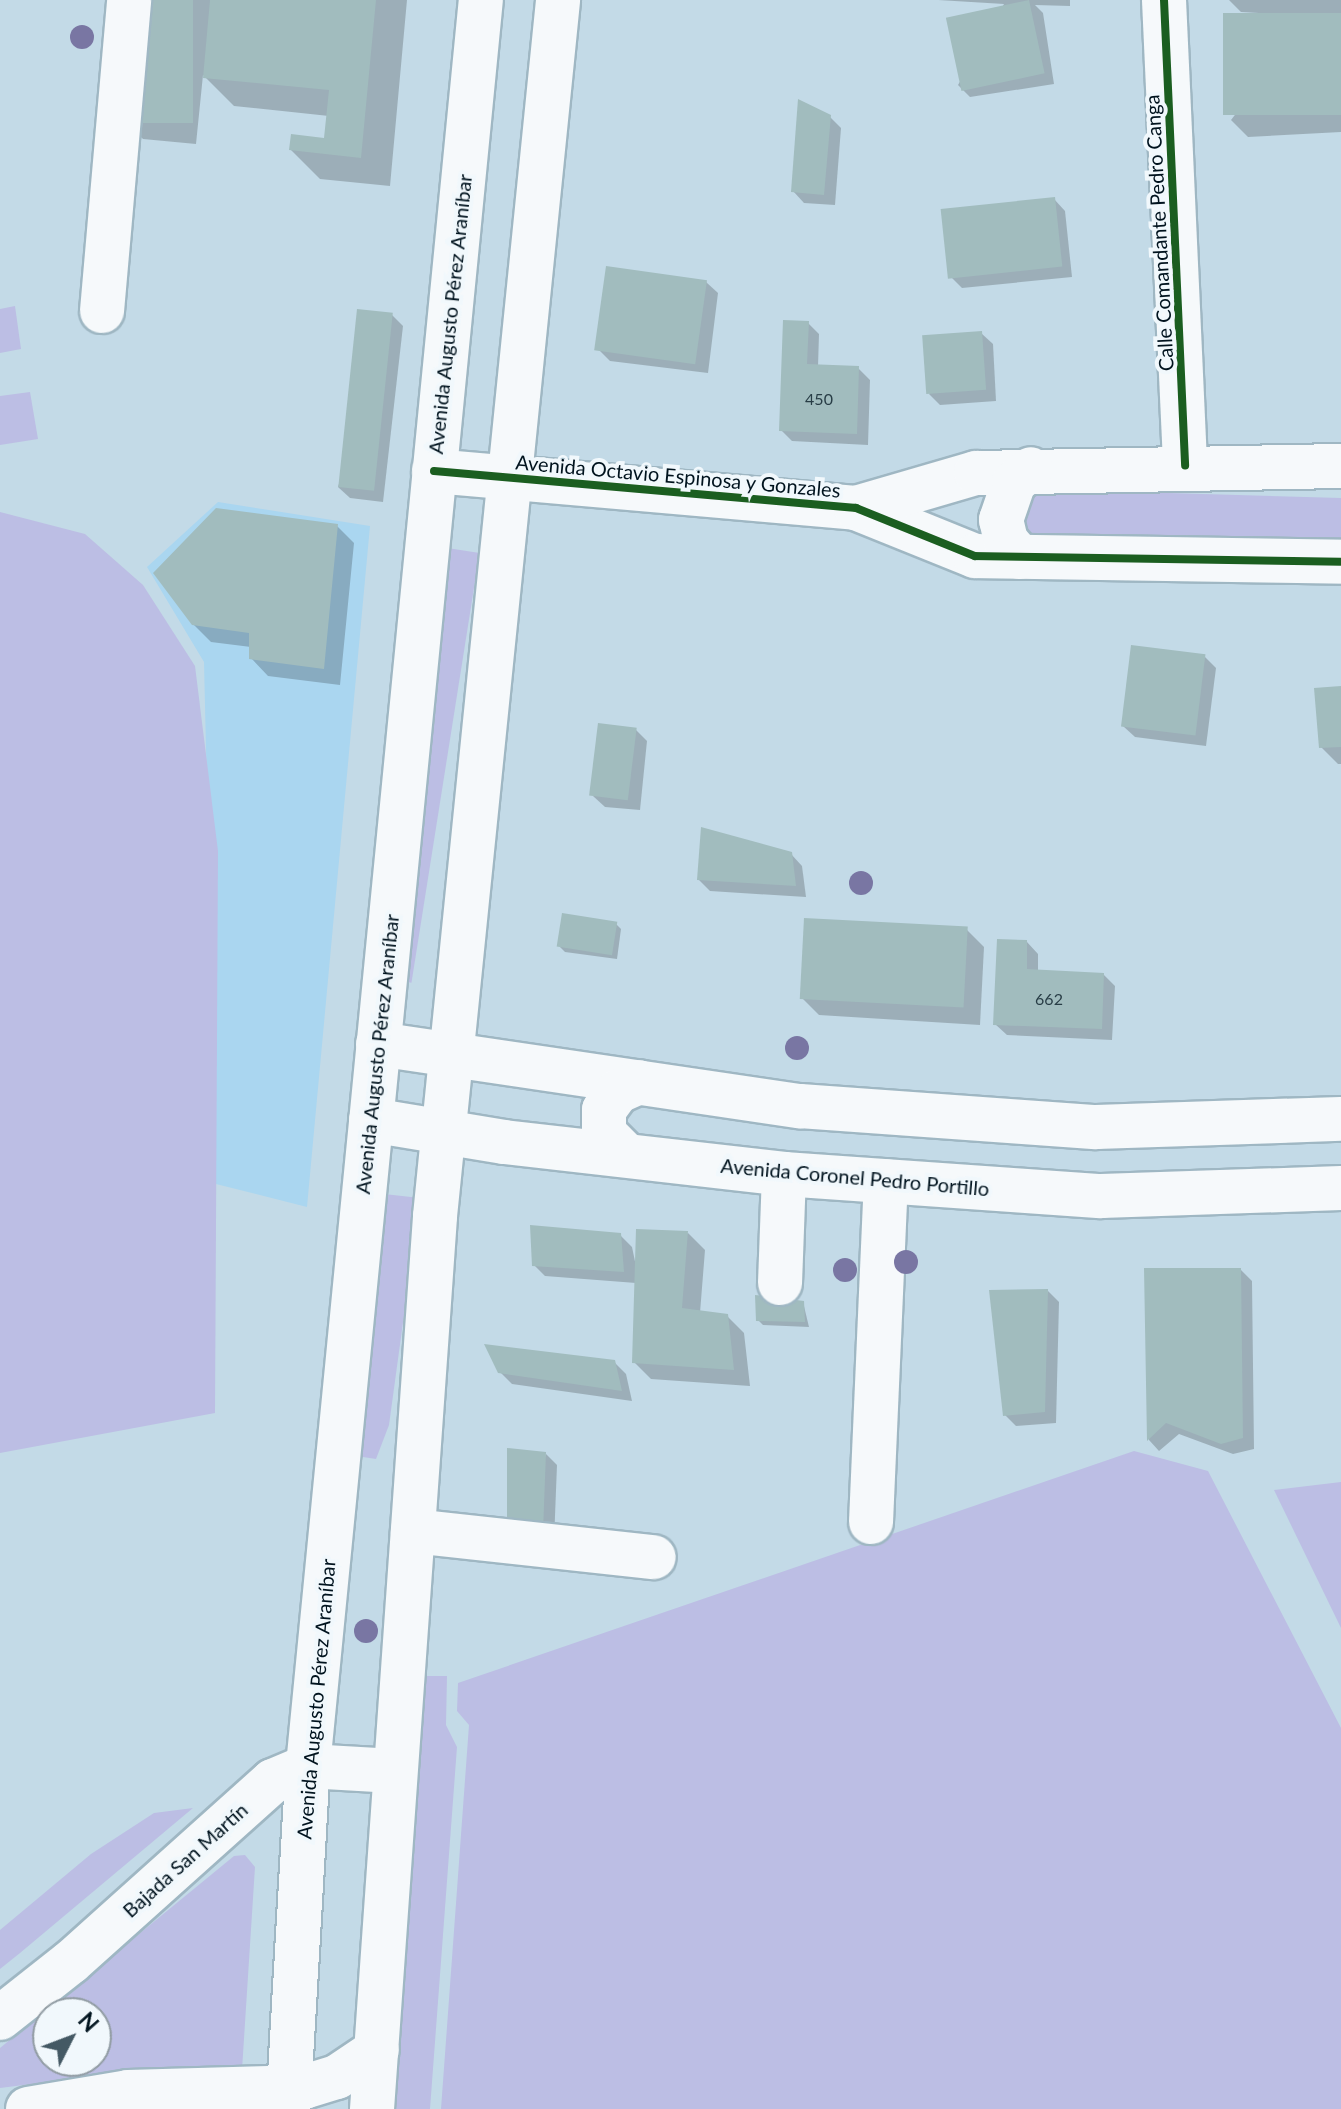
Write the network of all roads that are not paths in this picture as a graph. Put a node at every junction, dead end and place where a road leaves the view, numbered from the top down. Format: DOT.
graph roads {
  1 [pos="129,0"];
  2 [pos="481,0"];
  3 [pos="558,0"];
  4 [pos="1164,0"];
  5 [pos="102,311"];
  6 [pos="1185,466"];
  7 [pos="1341,466"];
  8 [pos="1031,469"];
  9 [pos="434,471"];
  10 [pos="510,477"];
  11 [pos="856,508"];
  12 [pos="1020,557"];
  13 [pos="1341,562"];
  14 [pos="378,1044"];
  15 [pos="453,1057"];
  16 [pos="639,1082"];
  17 [pos="1341,1119"];
  18 [pos="371,1120"];
  19 [pos="446,1134"];
  20 [pos="626,1155"];
  21 [pos="784,1174"];
  22 [pos="886,1181"];
  23 [pos="1341,1188"];
  24 [pos="780,1283"];
  25 [pos="871,1522"];
  26 [pos="413,1531"];
  27 [pos="654,1557"];
  28 [pos="308,1766"];
  29 [pos="394,1771"];
  30 [pos="0,2018"];
  31 [pos="377,2050"];
  32 [pos="289,2099"];
  33 [pos="38,2108"];
  34 [pos="372,2109"];
  1 -- 5 [label="main road"];
  2 -- 9 [label="main road, Avenida Augusto Pérez Araníbar"];
  3 -- 10 [label="main road"];
  4 -- 6 [label="main road, Calle Comandante Pedro Canga"];
  6 -- 7 [label="main road, Avenida Octavio Espinosa y Gonzales"];
  6 -- 8 [label="main road, Avenida Octavio Espinosa y Gonzales"];
  8 -- 11 [label="main road, Avenida Octavio Espinosa y Gonzales"];
  8 -- 12 [label="main road"];
  9 -- 10 [label="main road, Avenida Octavio Espinosa y Gonzales"];
  9 -- 14 [label="main road, Avenida Augusto Pérez Araníbar"];
  10 -- 11 [label="main road, Avenida Octavio Espinosa y Gonzales"];
  10 -- 15 [label="main road"];
  11 -- 12 [label="main road, Avenida Octavio Espinosa y Gonzales"];
  12 -- 13 [label="main road, Avenida Octavio Espinosa y Gonzales"];
  14 -- 15 [label="main road"];
  14 -- 18 [label="main road, Avenida Augusto Pérez Araníbar"];
  15 -- 16 [label="main road"];
  15 -- 19 [label="main road"];
  16 -- 17 [label="main road"];
  16 -- 20 [label="main road"];
  18 -- 19 [label="main road, Avenida Coronel Pedro Portillo"];
  18 -- 28 [label="main road, Avenida Augusto Pérez Araníbar"];
  19 -- 20 [label="main road, Avenida Coronel Pedro Portillo"];
  19 -- 26 [label="main road"];
  20 -- 21 [label="main road, Avenida Coronel Pedro Portillo"];
  21 -- 22 [label="main road, Avenida Coronel Pedro Portillo"];
  21 -- 24 [label="main road"];
  22 -- 23 [label="main road, Avenida Coronel Pedro Portillo"];
  22 -- 25 [label="main road"];
  26 -- 27 [label="main road"];
  26 -- 29 [label="main road"];
  28 -- 29 [label="main road, Bajada San Martín"];
  28 -- 30 [label="main road, Bajada San Martín"];
  28 -- 32 [label="main road, Avenida Augusto Pérez Araníbar"];
  29 -- 31 [label="main road"];
  31 -- 32 [label="main road"];
  31 -- 34 [label="main road"];
  32 -- 33 [label="main road"];
}
